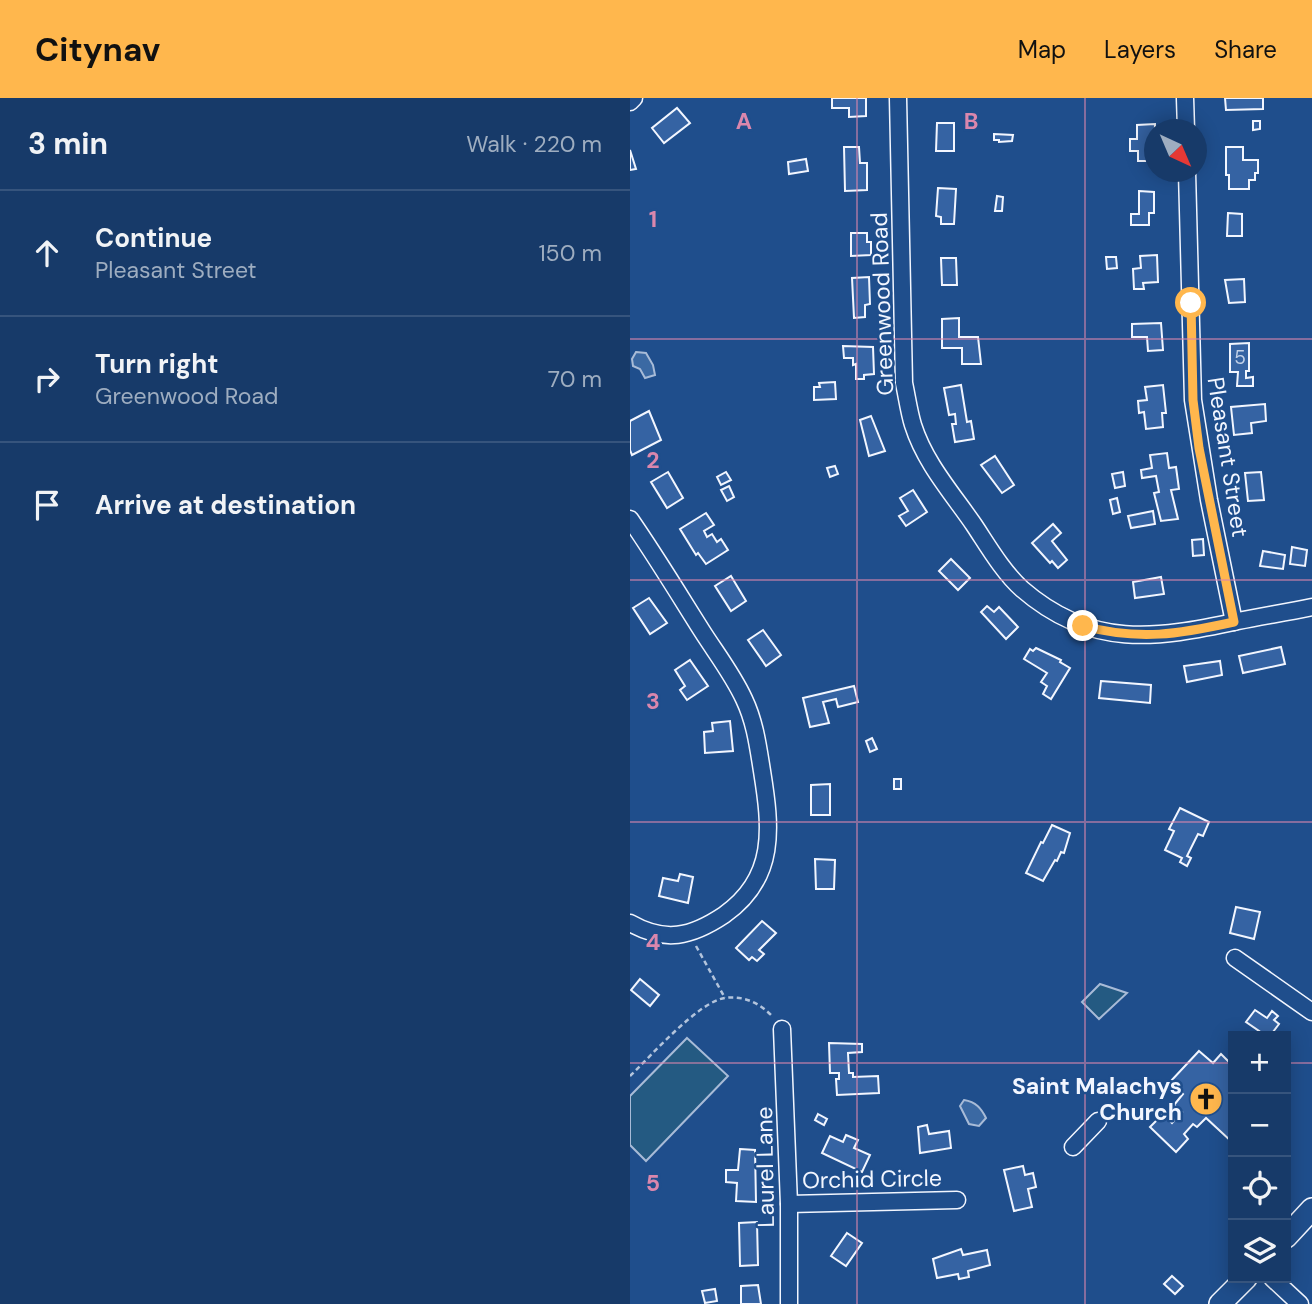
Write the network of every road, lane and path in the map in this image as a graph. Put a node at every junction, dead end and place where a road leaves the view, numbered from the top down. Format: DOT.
graph roads {
  1 [pos="634,98"];
  2 [pos="898,98"];
  3 [pos="1185,98"];
  4 [pos="630,102"];
  5 [pos="1185,119"];
  6 [pos="1187,182"];
  7 [pos="630,519"];
  8 [pos="1312,607"];
  9 [pos="1234,622"];
  10 [pos="630,923"];
  11 [pos="688,932"];
  12 [pos="1235,958"];
  13 [pos="725,998"];
  14 [pos="1312,1012"];
  15 [pos="782,1029"];
  16 [pos="630,1076"];
  17 [pos="1098,1121"];
  18 [pos="1073,1147"];
  19 [pos="957,1200"];
  20 [pos="789,1204"];
  21 [pos="1312,1209"];
  22 [pos="1291,1232"];
  23 [pos="1241,1283"];
  24 [pos="1277,1283"];
  25 [pos="789,1304"];
  26 [pos="1220,1304"];
  27 [pos="1300,1304"];
  1 -- 4 [label="street"];
  2 -- 9 [label="street, Greenwood Road"];
  3 -- 5 [label="street"];
  6 -- 9 [label="street, Pleasant Street"];
  7 -- 11 [label="street"];
  8 -- 9 [label="street, Greenwood Road"];
  10 -- 11 [label="street"];
  11 -- 13 [label="path"];
  12 -- 14 [label="street"];
  13 -- 15 [label="path"];
  13 -- 16 [label="path"];
  15 -- 20 [label="street, Laurel Lane"];
  17 -- 18 [label="street"];
  19 -- 20 [label="street, Orchid Circle"];
  20 -- 25 [label="street, Laurel Lane"];
  21 -- 22 [label="main road"];
  23 -- 26 [label="main road"];
  24 -- 27 [label="street"];
}
